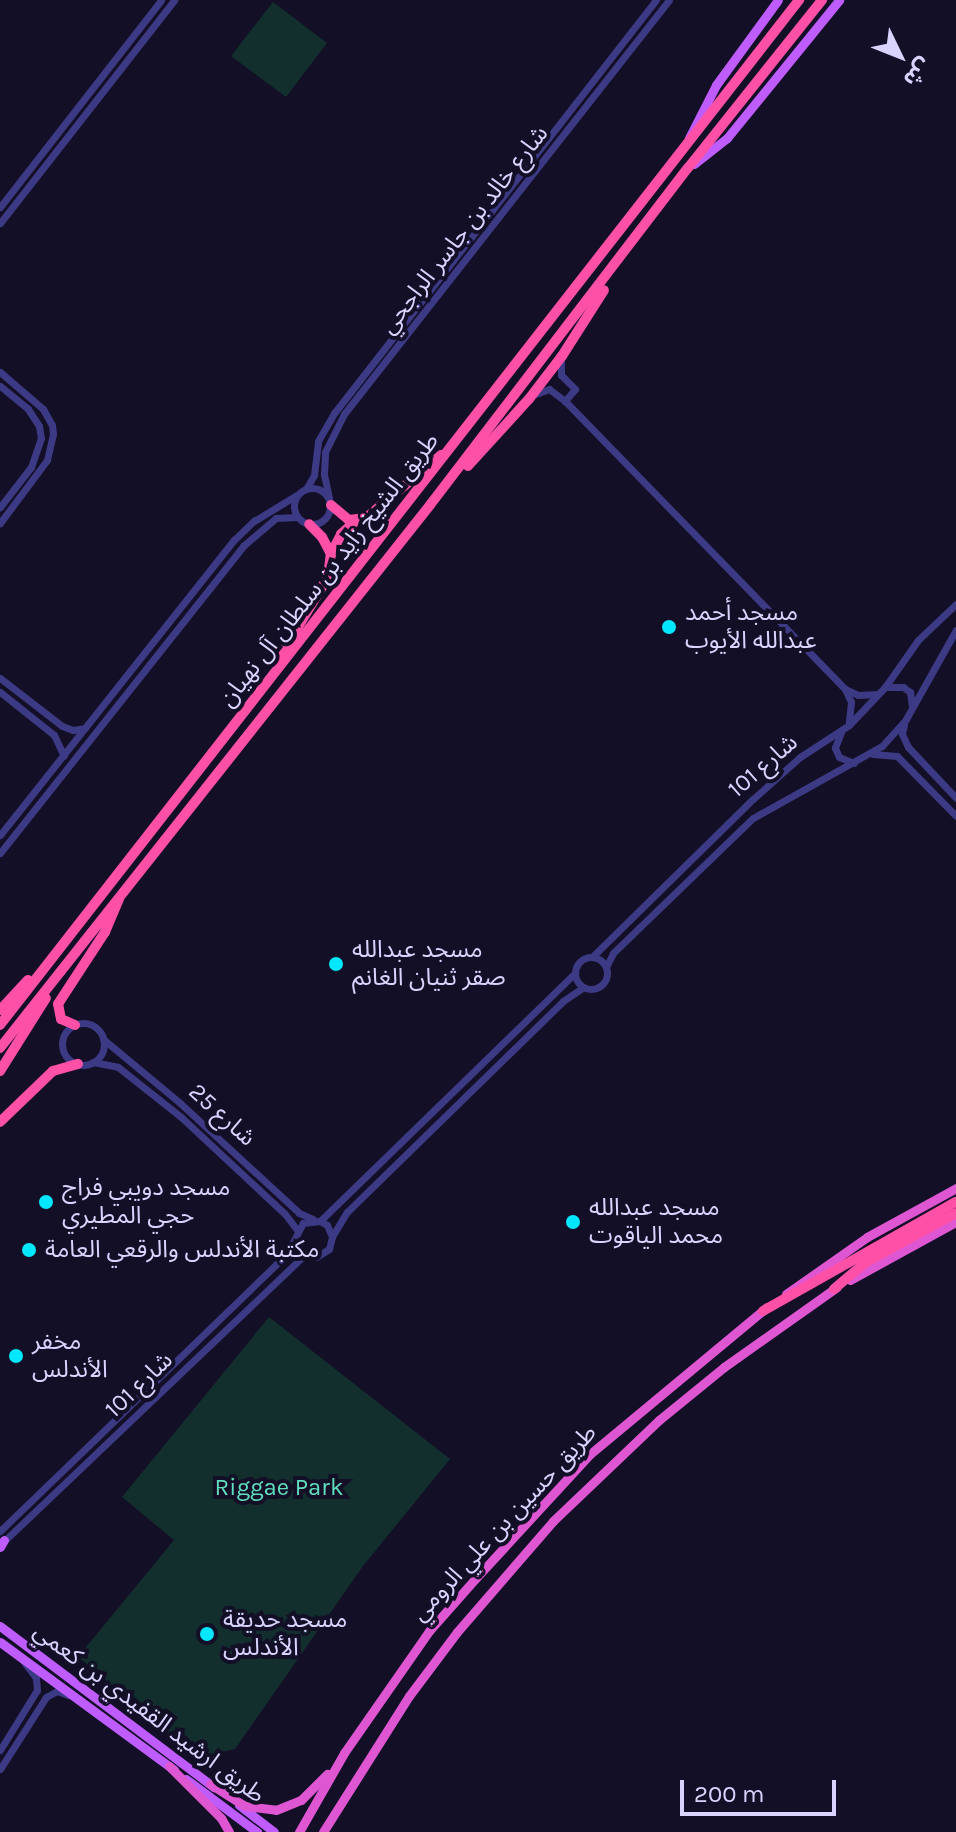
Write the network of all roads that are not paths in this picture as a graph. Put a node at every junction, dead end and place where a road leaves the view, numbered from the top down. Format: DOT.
graph roads {
  1 [pos="161,0"];
  2 [pos="174,0"];
  3 [pos="656,0"];
  4 [pos="669,0"];
  5 [pos="778,0"];
  6 [pos="799,0"];
  7 [pos="822,0"];
  8 [pos="839,0"];
  9 [pos="66,123"];
  10 [pos="76,128"];
  11 [pos="56,136"];
  12 [pos="689,138"];
  13 [pos="64,144"];
  14 [pos="688,168"];
  15 [pos="501,199"];
  16 [pos="509,205"];
  17 [pos="0,207"];
  18 [pos="491,212"];
  19 [pos="498,219"];
  20 [pos="0,223"];
  21 [pos="616,266"];
  22 [pos="562,356"];
  23 [pos="0,372"];
  24 [pos="0,386"];
  25 [pos="529,399"];
  26 [pos="565,401"];
  27 [pos="450,450"];
  28 [pos="306,489"];
  29 [pos="297,495"];
  30 [pos="330,502"];
  31 [pos="430,505"];
  32 [pos="0,507"];
  33 [pos="297,517"];
  34 [pos="357,520"];
  35 [pos="0,523"];
  36 [pos="309,524"];
  37 [pos="331,554"];
  38 [pos="956,604"];
  39 [pos="956,630"];
  40 [pos="156,640"];
  41 [pos="165,647"];
  42 [pos="147,651"];
  43 [pos="155,659"];
  44 [pos="0,678"];
  45 [pos="885,687"];
  46 [pos="845,689"];
  47 [pos="0,692"];
  48 [pos="878,694"];
  49 [pos="254,699"];
  50 [pos="912,708"];
  51 [pos="906,719"];
  52 [pos="56,721"];
  53 [pos="849,725"];
  54 [pos="87,727"];
  55 [pos="48,730"];
  56 [pos="842,731"];
  57 [pos="871,754"];
  58 [pos="64,756"];
  59 [pos="856,763"];
  60 [pos="956,798"];
  61 [pos="956,816"];
  62 [pos="0,835"];
  63 [pos="709,842"];
  64 [pos="0,853"];
  65 [pos="715,853"];
  66 [pos="685,866"];
  67 [pos="692,876"];
  68 [pos="122,892"];
  69 [pos="60,947"];
  70 [pos="72,956"];
  71 [pos="593,956"];
  72 [pos="606,967"];
  73 [pos="575,973"];
  74 [pos="582,988"];
  75 [pos="0,1010"];
  76 [pos="0,1025"];
  77 [pos="75,1025"];
  78 [pos="103,1039"];
  79 [pos="0,1048"];
  80 [pos="93,1062"];
  81 [pos="78,1064"];
  82 [pos="0,1071"];
  83 [pos="474,1072"];
  84 [pos="481,1081"];
  85 [pos="456,1090"];
  86 [pos="462,1099"];
  87 [pos="0,1122"];
  88 [pos="956,1188"];
  89 [pos="956,1202"];
  90 [pos="956,1213"];
  91 [pos="318,1220"];
  92 [pos="956,1222"];
  93 [pos="297,1230"];
  94 [pos="332,1237"];
  95 [pos="295,1241"];
  96 [pos="305,1254"];
  97 [pos="834,1289"];
  98 [pos="763,1311"];
  99 [pos="1,1541"];
  100 [pos="2,1626"];
  101 [pos="0,1642"];
  102 [pos="22,1659"];
  103 [pos="81,1700"];
  104 [pos="0,1750"];
  105 [pos="344,1753"];
  106 [pos="169,1766"];
  107 [pos="0,1769"];
  108 [pos="210,1784"];
  109 [pos="229,1832"];
  110 [pos="257,1832"];
  111 [pos="274,1832"];
  112 [pos="299,1832"];
  113 [pos="323,1832"];
  1 -- 9 [label="street"];
  2 -- 10 [label="street"];
  3 -- 15 [label="street, شارع خالد بن جاسر الراجحي"];
  4 -- 16 [label="street, شارع خالد بن جاسر الراجحي"];
  5 -- 12 [label="main road, طريق الشيخ زايد بن سلطان آل نهيان"];
  6 -- 12 [label="highway, طريق الشيخ زايد بن سلطان آل نهيان"];
  7 -- 14 [label="highway, طريق الشيخ زايد بن سلطان آل نهيان"];
  8 -- 14 [label="main road, طريق الشيخ زايد بن سلطان آل نهيان"];
  9 -- 10 [label="street"];
  9 -- 11 [label="street"];
  10 -- 13 [label="street"];
  11 -- 13 [label="street"];
  11 -- 17 [label="street"];
  12 -- 27 [label="highway, طريق الشيخ زايد بن سلطان آل نهيان"];
  13 -- 20 [label="street"];
  14 -- 21 [label="highway, طريق الشيخ زايد بن سلطان آل نهيان"];
  15 -- 16 [label="street"];
  15 -- 18 [label="street, شارع خالد بن جاسر الراجحي"];
  16 -- 19 [label="street, شارع خالد بن جاسر الراجحي"];
  18 -- 19 [label="street"];
  18 -- 28 [label="street, شارع خالد بن جاسر الراجحي"];
  19 -- 30 [label="street, شارع خالد بن جاسر الراجحي"];
  21 -- 22 [label="highway"];
  21 -- 31 [label="highway, طريق الشيخ زايد بن سلطان آل نهيان"];
  22 -- 25 [label="highway"];
  22 -- 26 [label="street"];
  23 -- 35 [label="street"];
  24 -- 32 [label="street"];
  25 -- 26 [label="street"];
  25 -- 31 [label="highway"];
  26 -- 46 [label="street"];
  27 -- 34 [label="highway"];
  27 -- 49 [label="highway, طريق الشيخ زايد بن سلطان آل نهيان"];
  28 -- 29 [label="street"];
  28 -- 30 [label="street"];
  29 -- 33 [label="street"];
  29 -- 40 [label="street"];
  30 -- 34 [label="highway"];
  30 -- 36 [label="street"];
  31 -- 68 [label="highway, طريق الشيخ زايد بن سلطان آل نهيان"];
  33 -- 36 [label="street"];
  33 -- 41 [label="street"];
  34 -- 37 [label="highway"];
  36 -- 37 [label="highway"];
  37 -- 49 [label="highway"];
  38 -- 45 [label="street, شارع 101"];
  39 -- 50 [label="street, شارع 101"];
  40 -- 41 [label="street"];
  40 -- 42 [label="street"];
  41 -- 43 [label="street"];
  42 -- 43 [label="street"];
  42 -- 54 [label="street"];
  43 -- 64 [label="street"];
  44 -- 52 [label="street"];
  45 -- 48 [label="street, شارع 101"];
  45 -- 50 [label="street"];
  46 -- 48 [label="street"];
  46 -- 53 [label="street"];
  47 -- 55 [label="street"];
  48 -- 53 [label="street, شارع 101"];
  49 -- 69 [label="highway, طريق الشيخ زايد بن سلطان آل نهيان"];
  50 -- 51 [label="street, شارع 101"];
  51 -- 57 [label="street, شارع 101"];
  51 -- 60 [label="street"];
  52 -- 54 [label="street"];
  52 -- 55 [label="street"];
  53 -- 56 [label="street, شارع 101"];
  54 -- 58 [label="street"];
  55 -- 58 [label="street"];
  56 -- 59 [label="street"];
  56 -- 63 [label="street, شارع 101"];
  57 -- 59 [label="street, شارع 101"];
  57 -- 61 [label="street"];
  58 -- 62 [label="street"];
  59 -- 65 [label="street, شارع 101"];
  63 -- 65 [label="street"];
  63 -- 66 [label="street, شارع 101"];
  65 -- 67 [label="street, شارع 101"];
  66 -- 67 [label="street"];
  66 -- 71 [label="street, شارع 101"];
  67 -- 72 [label="street, شارع 101"];
  68 -- 70 [label="highway, طريق الشيخ زايد بن سلطان آل نهيان"];
  68 -- 77 [label="highway"];
  69 -- 75 [label="highway"];
  69 -- 76 [label="highway, طريق الشيخ زايد بن سلطان آل نهيان"];
  70 -- 79 [label="highway, طريق الشيخ زايد بن سلطان آل نهيان"];
  70 -- 82 [label="highway"];
  71 -- 72 [label="street"];
  71 -- 73 [label="street"];
  72 -- 74 [label="street"];
  73 -- 74 [label="street"];
  73 -- 83 [label="street"];
  74 -- 84 [label="street"];
  77 -- 78 [label="street"];
  77 -- 81 [label="street"];
  78 -- 80 [label="street"];
  78 -- 91 [label="street, شارع 25"];
  80 -- 81 [label="street"];
  80 -- 93 [label="street, شارع 25"];
  81 -- 87 [label="highway"];
  83 -- 84 [label="street"];
  83 -- 85 [label="street"];
  84 -- 86 [label="street"];
  85 -- 86 [label="street"];
  85 -- 91 [label="street"];
  86 -- 94 [label="street"];
  88 -- 98 [label="highway, طريق حسين بن علي الرومي"];
  89 -- 98 [label="highway"];
  90 -- 97 [label="highway"];
  91 -- 93 [label="street"];
  91 -- 94 [label="street"];
  92 -- 97 [label="highway, طريق حسين بن علي الرومي"];
  93 -- 95 [label="street"];
  94 -- 96 [label="street"];
  95 -- 96 [label="street"];
  95 -- 99 [label="street, شارع 101"];
  96 -- 99 [label="street, شارع 101"];
  97 -- 113 [label="highway, طريق حسين بن علي الرومي"];
  98 -- 105 [label="highway, طريق حسين بن علي الرومي"];
  100 -- 108 [label="main road, طريق ارشيد القفيدي بن كعمي"];
  101 -- 102 [label="main road, طريق ارشيد القفيدي بن كعمي"];
  102 -- 103 [label="main road, طريق ارشيد القفيدي بن كعمي"];
  102 -- 104 [label="street"];
  103 -- 106 [label="main road, طريق ارشيد القفيدي بن كعمي"];
  103 -- 107 [label="street"];
  105 -- 108 [label="highway"];
  105 -- 112 [label="highway, طريق حسين بن علي الرومي"];
  106 -- 109 [label="highway"];
  106 -- 110 [label="main road, طريق ارشيد القفيدي بن كعمي"];
  108 -- 111 [label="main road, طريق ارشيد القفيدي بن كعمي"];
}
